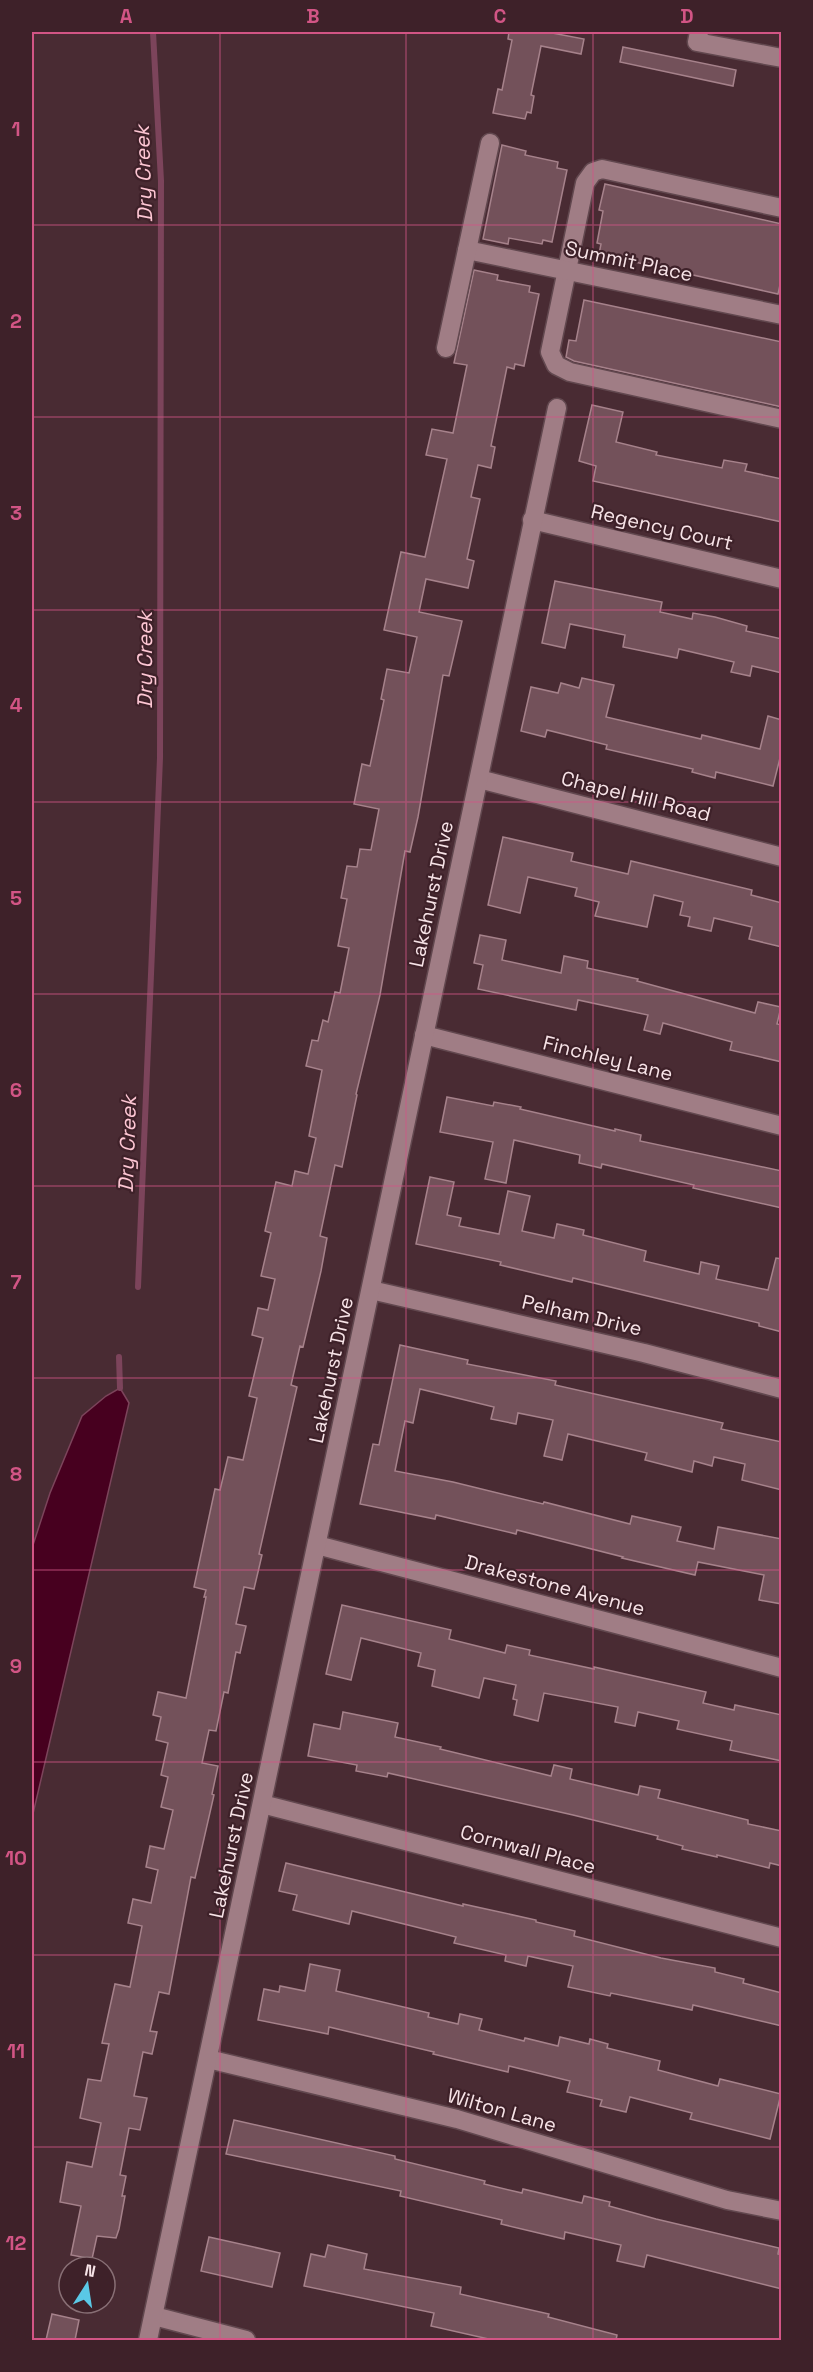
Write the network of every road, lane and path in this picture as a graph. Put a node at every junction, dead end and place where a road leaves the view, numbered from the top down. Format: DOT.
graph roads {
  1 [pos="699,32"];
  2 [pos="782,58"];
  3 [pos="490,143"];
  4 [pos="782,208"];
  5 [pos="467,250"];
  6 [pos="568,271"];
  7 [pos="782,315"];
  8 [pos="446,348"];
  9 [pos="557,408"];
  10 [pos="782,419"];
  11 [pos="532,520"];
  12 [pos="782,579"];
  13 [pos="479,779"];
  14 [pos="782,856"];
  15 [pos="424,1035"];
  16 [pos="782,1125"];
  17 [pos="370,1290"];
  18 [pos="782,1389"];
  19 [pos="317,1545"];
  20 [pos="782,1668"];
  21 [pos="262,1804"];
  22 [pos="782,1938"];
  23 [pos="208,2059"];
  24 [pos="782,2211"];
  25 [pos="154,2316"];
  26 [pos="148,2340"];
  27 [pos="246,2340"];
  1 -- 2 [label="street"];
  3 -- 5 [label="street"];
  4 -- 6 [label="street"];
  5 -- 6 [label="street, Summit Place"];
  5 -- 8 [label="street"];
  6 -- 7 [label="street, Summit Place"];
  6 -- 10 [label="street"];
  9 -- 11 [label="street, Lakehurst Drive"];
  11 -- 12 [label="street, Regency Court"];
  11 -- 13 [label="street, Lakehurst Drive"];
  13 -- 14 [label="street, Chapel Hill Road"];
  13 -- 15 [label="street, Lakehurst Drive"];
  15 -- 16 [label="street, Finchley Lane"];
  15 -- 17 [label="street, Lakehurst Drive"];
  17 -- 18 [label="street, Pelham Drive"];
  17 -- 19 [label="street, Lakehurst Drive"];
  19 -- 20 [label="street, Drakestone Avenue"];
  19 -- 21 [label="street, Lakehurst Drive"];
  21 -- 22 [label="street, Cornwall Place"];
  21 -- 23 [label="street, Lakehurst Drive"];
  23 -- 24 [label="street, Wilton Lane"];
  23 -- 25 [label="street, Lakehurst Drive"];
  25 -- 26 [label="street, Lakehurst Drive"];
  25 -- 27 [label="street"];
}
